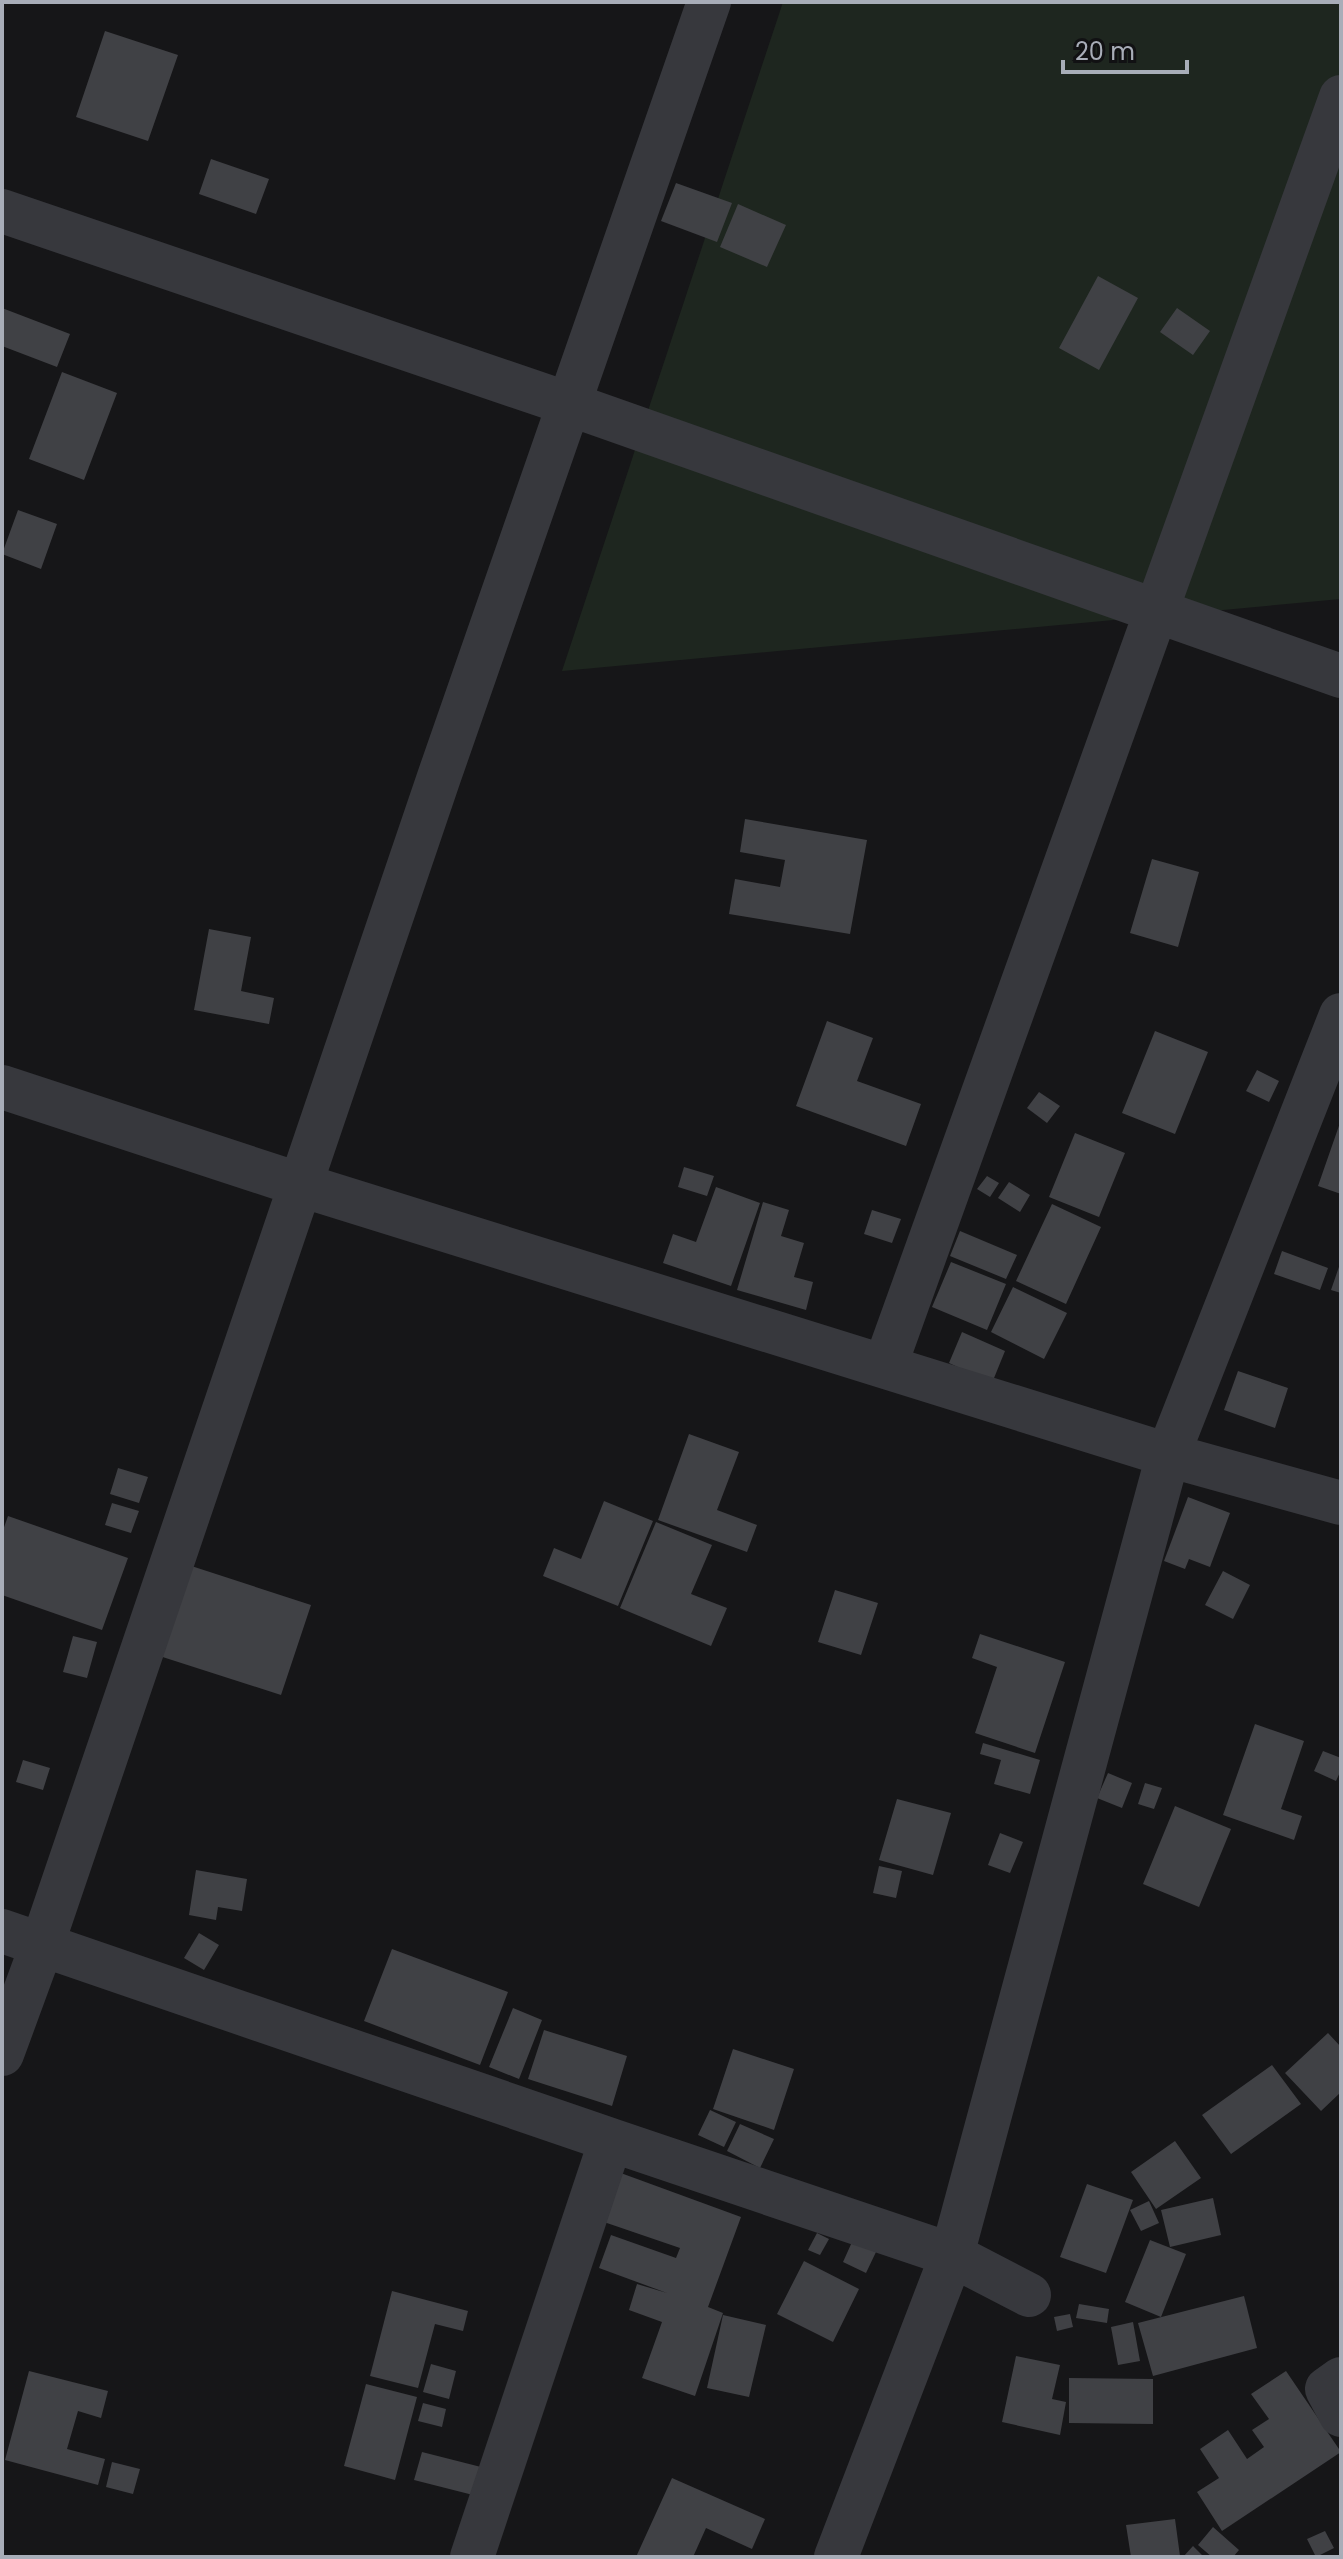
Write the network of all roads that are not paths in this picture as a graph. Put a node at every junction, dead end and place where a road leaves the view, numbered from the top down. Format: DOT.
graph roads {
  1 [pos="709,2"];
  2 [pos="1341,97"];
  3 [pos="2,211"];
  4 [pos="569,404"];
  5 [pos="1156,611"];
  6 [pos="1341,676"];
  7 [pos="1341,1015"];
  8 [pos="2,1087"];
  9 [pos="301,1185"];
  10 [pos="885,1366"];
  11 [pos="1168,1455"];
  12 [pos="1341,1503"];
  13 [pos="22,1938"];
  14 [pos="2,2054"];
  15 [pos="611,2140"];
  16 [pos="952,2255"];
  17 [pos="1029,2295"];
  18 [pos="1341,2379"];
  19 [pos="1341,2415"];
  20 [pos="472,2557"];
  21 [pos="836,2557"];
  1 -- 4 [label="street"];
  2 -- 5 [label="street"];
  3 -- 4 [label="street"];
  4 -- 5 [label="street"];
  4 -- 9 [label="street"];
  5 -- 6 [label="street"];
  5 -- 10 [label="street"];
  7 -- 11 [label="street"];
  8 -- 9 [label="street"];
  9 -- 10 [label="street"];
  9 -- 13 [label="street"];
  10 -- 11 [label="street"];
  11 -- 12 [label="street"];
  11 -- 16 [label="street"];
  13 -- 14 [label="street"];
  13 -- 15 [label="street"];
  15 -- 16 [label="street"];
  15 -- 20 [label="street"];
  16 -- 17 [label="street"];
  16 -- 21 [label="street"];
  18 -- 19 [label="street"];
}
